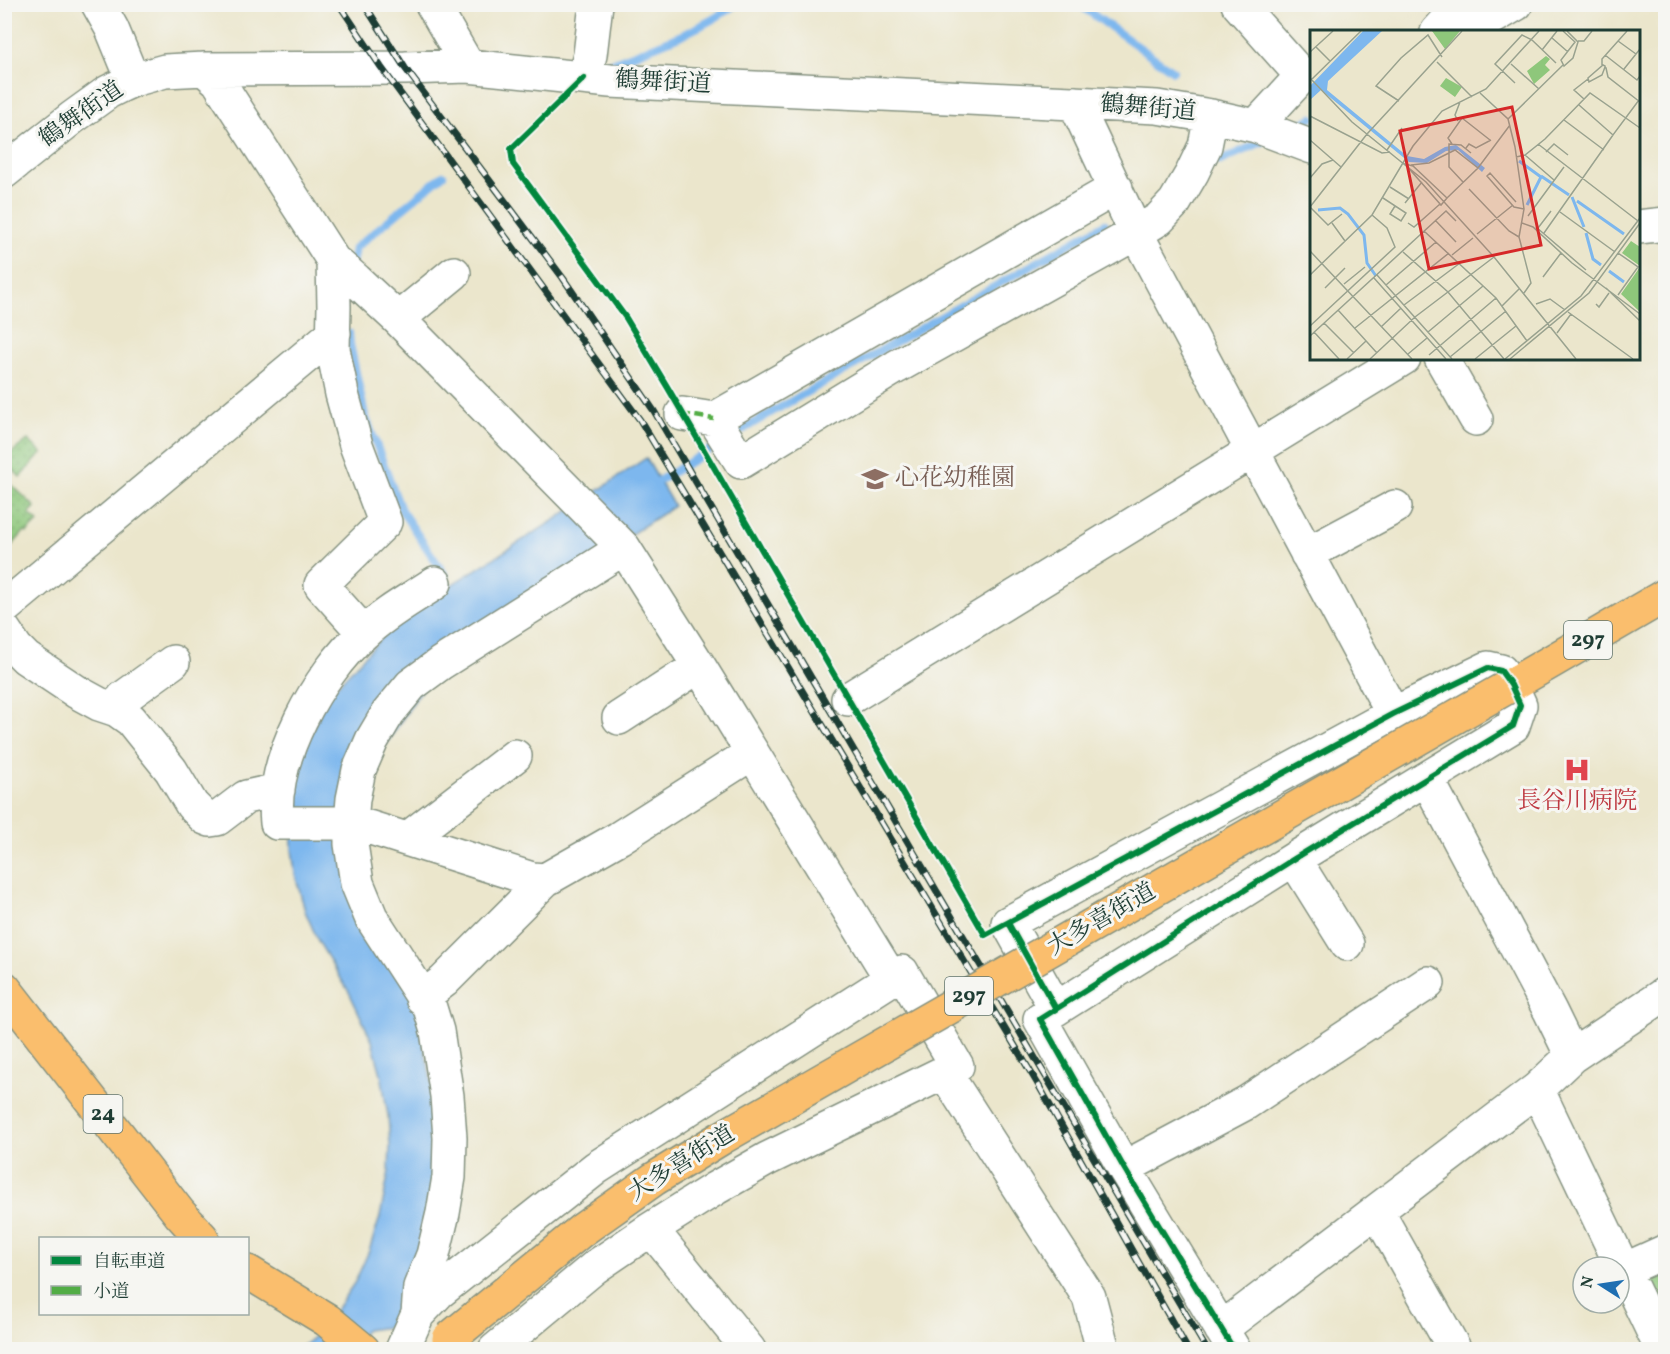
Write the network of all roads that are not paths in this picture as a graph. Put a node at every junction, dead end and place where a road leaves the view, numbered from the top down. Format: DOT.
graph roads {
  1 [pos="98,4"];
  2 [pos="432,4"];
  3 [pos="596,4"];
  4 [pos="1238,4"];
  5 [pos="1462,4"];
  6 [pos="1516,4"];
  7 [pos="1439,30"];
  8 [pos="1471,30"];
  9 [pos="468,66"];
  10 [pos="204,69"];
  11 [pos="1306,75"];
  12 [pos="584,78"];
  13 [pos="133,80"];
  14 [pos="1074,103"];
  15 [pos="1211,116"];
  16 [pos="1256,126"];
  17 [pos="1310,146"];
  18 [pos="4,172"];
  19 [pos="1116,188"];
  20 [pos="1665,224"];
  21 [pos="1640,227"];
  22 [pos="1136,233"];
  23 [pos="344,270"];
  24 [pos="454,273"];
  25 [pos="398,319"];
  26 [pos="872,329"];
  27 [pos="334,333"];
  28 [pos="1401,360"];
  29 [pos="1442,360"];
  30 [pos="896,367"];
  31 [pos="682,414"];
  32 [pos="714,419"];
  33 [pos="1476,419"];
  34 [pos="1252,452"];
  35 [pos="1395,507"];
  36 [pos="622,546"];
  37 [pos="1306,554"];
  38 [pos="435,583"];
  39 [pos="1665,595"];
  40 [pos="4,608"];
  41 [pos="4,630"];
  42 [pos="364,633"];
  43 [pos="173,662"];
  44 [pos="15,664"];
  45 [pos="699,666"];
  46 [pos="1511,685"];
  47 [pos="848,699"];
  48 [pos="117,710"];
  49 [pos="1393,714"];
  50 [pos="619,718"];
  51 [pos="752,753"];
  52 [pos="515,756"];
  53 [pos="1427,779"];
  54 [pos="278,790"];
  55 [pos="351,823"];
  56 [pos="407,839"];
  57 [pos="1294,859"];
  58 [pos="545,880"];
  59 [pos="1347,944"];
  60 [pos="892,980"];
  61 [pos="1428,983"];
  62 [pos="4,988"];
  63 [pos="1665,993"];
  64 [pos="422,998"];
  65 [pos="1056,1009"];
  66 [pos="1572,1056"];
  67 [pos="945,1073"];
  68 [pos="1537,1089"];
  69 [pos="1124,1168"];
  70 [pos="1377,1211"];
  71 [pos="651,1229"];
  72 [pos="200,1237"];
  73 [pos="1665,1251"];
  74 [pos="1617,1255"];
  75 [pos="1631,1267"];
  76 [pos="249,1273"];
  77 [pos="1631,1285"];
  78 [pos="418,1314"];
  79 [pos="1228,1339"];
  80 [pos="443,1344"];
  81 [pos="359,1346"];
  82 [pos="402,1350"];
  83 [pos="495,1350"];
  84 [pos="749,1350"];
  85 [pos="1103,1350"];
  86 [pos="1455,1350"];
  87 [pos="1662,1350"];
  1 -- 13 [label="street"];
  2 -- 9 [label="street"];
  3 -- 12 [label="street"];
  4 -- 11 [label="street"];
  5 -- 7 [label="street"];
  6 -- 8 [label="street"];
  9 -- 10 [label="street, 鶴舞街道"];
  9 -- 12 [label="street, 鶴舞街道"];
  10 -- 13 [label="street, 鶴舞街道"];
  10 -- 23 [label="street"];
  11 -- 16 [label="street"];
  12 -- 14 [label="street, 鶴舞街道"];
  13 -- 18 [label="street, 鶴舞街道"];
  14 -- 15 [label="street, 鶴舞街道"];
  14 -- 19 [label="street"];
  15 -- 16 [label="street, 鶴舞街道"];
  15 -- 22 [label="street"];
  16 -- 17 [label="street, 鶴舞街道"];
  19 -- 22 [label="street"];
  19 -- 26 [label="street"];
  20 -- 21 [label="street"];
  22 -- 30 [label="street"];
  22 -- 34 [label="street"];
  23 -- 25 [label="street"];
  23 -- 27 [label="street"];
  24 -- 25 [label="street"];
  25 -- 36 [label="street"];
  26 -- 30 [label="street"];
  26 -- 32 [label="street"];
  27 -- 40 [label="street"];
  27 -- 42 [label="street"];
  28 -- 34 [label="street"];
  29 -- 33 [label="street"];
  30 -- 32 [label="street"];
  31 -- 32 [label="street"];
  34 -- 37 [label="street"];
  34 -- 47 [label="street"];
  35 -- 37 [label="street"];
  36 -- 45 [label="street"];
  36 -- 55 [label="street"];
  37 -- 49 [label="street"];
  38 -- 42 [label="street"];
  39 -- 46 [label="main road, 大多喜街道 / 297"];
  41 -- 44 [label="street"];
  42 -- 54 [label="street"];
  43 -- 48 [label="street"];
  44 -- 48 [label="street"];
  45 -- 50 [label="street"];
  45 -- 51 [label="street"];
  46 -- 49 [label="street"];
  46 -- 53 [label="street"];
  46 -- 80 [label="main road, 大多喜街道 / 297, bridge"];
  48 -- 54 [label="street"];
  49 -- 65 [label="street"];
  51 -- 58 [label="street"];
  51 -- 60 [label="street"];
  52 -- 56 [label="street"];
  53 -- 57 [label="street"];
  53 -- 66 [label="street"];
  54 -- 55 [label="street"];
  55 -- 56 [label="street"];
  55 -- 64 [label="street"];
  56 -- 58 [label="street"];
  57 -- 59 [label="street"];
  57 -- 65 [label="street"];
  58 -- 64 [label="street"];
  60 -- 67 [label="street"];
  60 -- 78 [label="street"];
  61 -- 69 [label="street"];
  62 -- 72 [label="main road, 24"];
  63 -- 66 [label="street"];
  64 -- 78 [label="street"];
  65 -- 69 [label="street"];
  66 -- 68 [label="street"];
  67 -- 71 [label="street"];
  67 -- 85 [label="street"];
  68 -- 70 [label="street"];
  68 -- 74 [label="street"];
  69 -- 79 [label="street"];
  70 -- 79 [label="street"];
  70 -- 86 [label="street"];
  71 -- 83 [label="street"];
  71 -- 84 [label="street"];
  73 -- 75 [label="street"];
  76 -- 81 [label="main road"];
  77 -- 87 [label="street"];
  78 -- 82 [label="street"];
}
